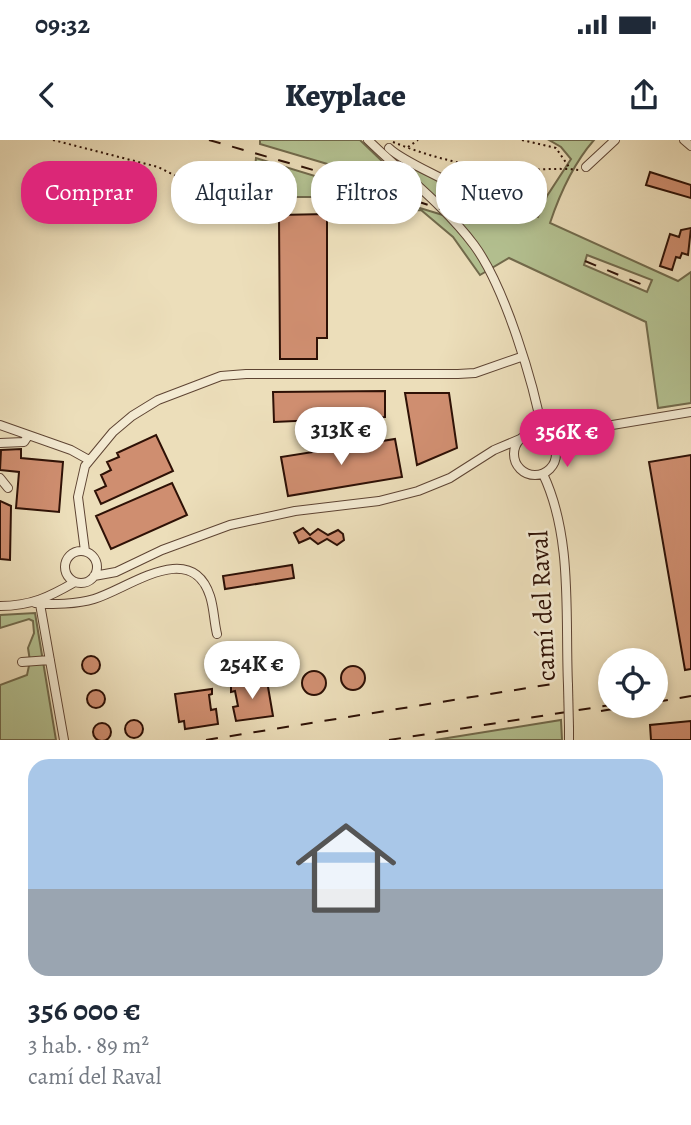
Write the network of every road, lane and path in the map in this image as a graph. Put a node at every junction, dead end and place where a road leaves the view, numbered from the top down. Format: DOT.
graph roads {
  1 [pos="53,140"];
  2 [pos="368,140"];
  3 [pos="418,140"];
  4 [pos="522,140"];
  5 [pos="615,140"];
  6 [pos="684,140"];
  7 [pos="391,145"];
  8 [pos="691,146"];
  9 [pos="408,147"];
  10 [pos="586,167"];
  11 [pos="171,174"];
  12 [pos="436,177"];
  13 [pos="521,357"];
  14 [pos="537,410"];
  15 [pos="691,412"];
  16 [pos="0,425"];
  17 [pos="568,431"];
  18 [pos="533,433"];
  19 [pos="28,436"];
  20 [pos="544,436"];
  21 [pos="520,439"];
  22 [pos="0,443"];
  23 [pos="554,446"];
  24 [pos="482,457"];
  25 [pos="514,459"];
  26 [pos="89,460"];
  27 [pos="543,474"];
  28 [pos="0,478"];
  29 [pos="8,488"];
  30 [pos="81,530"];
  31 [pos="85,551"];
  32 [pos="74,552"];
  33 [pos="93,556"];
  34 [pos="124,569"];
  35 [pos="65,570"];
  36 [pos="94,576"];
  37 [pos="75,582"];
  38 [pos="86,582"];
  39 [pos="93,599"];
  40 [pos="40,602"];
  41 [pos="0,607"];
  42 [pos="217,634"];
  43 [pos="50,660"];
  44 [pos="22,662"];
  45 [pos="64,740"];
  46 [pos="569,740"];
  1 -- 11 [label="path"];
  2 -- 13 [label="street"];
  3 -- 9 [label="path"];
  4 -- 9 [label="path"];
  5 -- 10 [label="street"];
  6 -- 8 [label="street"];
  7 -- 9 [label="path"];
  7 -- 12 [label="street"];
  13 -- 14 [label="street"];
  13 -- 26 [label="street"];
  14 -- 18 [label="street"];
  14 -- 20 [label="street"];
  15 -- 17 [label="street"];
  16 -- 19 [label="street"];
  17 -- 20 [label="street"];
  17 -- 23 [label="street"];
  18 -- 20 [label="street"];
  18 -- 21 [label="street"];
  19 -- 22 [label="street"];
  19 -- 26 [label="street"];
  20 -- 23 [label="street"];
  21 -- 24 [label="street"];
  21 -- 25 [label="street"];
  23 -- 27 [label="street"];
  24 -- 25 [label="street"];
  24 -- 34 [label="street"];
  25 -- 27 [label="street"];
  26 -- 30 [label="street"];
  27 -- 46 [label="street, camí del Raval, bridge"];
  28 -- 29 [label="street"];
  30 -- 31 [label="street"];
  30 -- 32 [label="street"];
  31 -- 32 [label="street"];
  31 -- 33 [label="street"];
  32 -- 35 [label="street"];
  33 -- 34 [label="street"];
  33 -- 36 [label="street"];
  34 -- 36 [label="street"];
  35 -- 37 [label="street"];
  35 -- 40 [label="street"];
  36 -- 38 [label="street"];
  37 -- 38 [label="street"];
  37 -- 40 [label="street"];
  38 -- 39 [label="street"];
  39 -- 40 [label="street"];
  39 -- 42 [label="street"];
  40 -- 41 [label="street"];
  40 -- 43 [label="street"];
  43 -- 44 [label="street"];
  43 -- 45 [label="street"];
}
